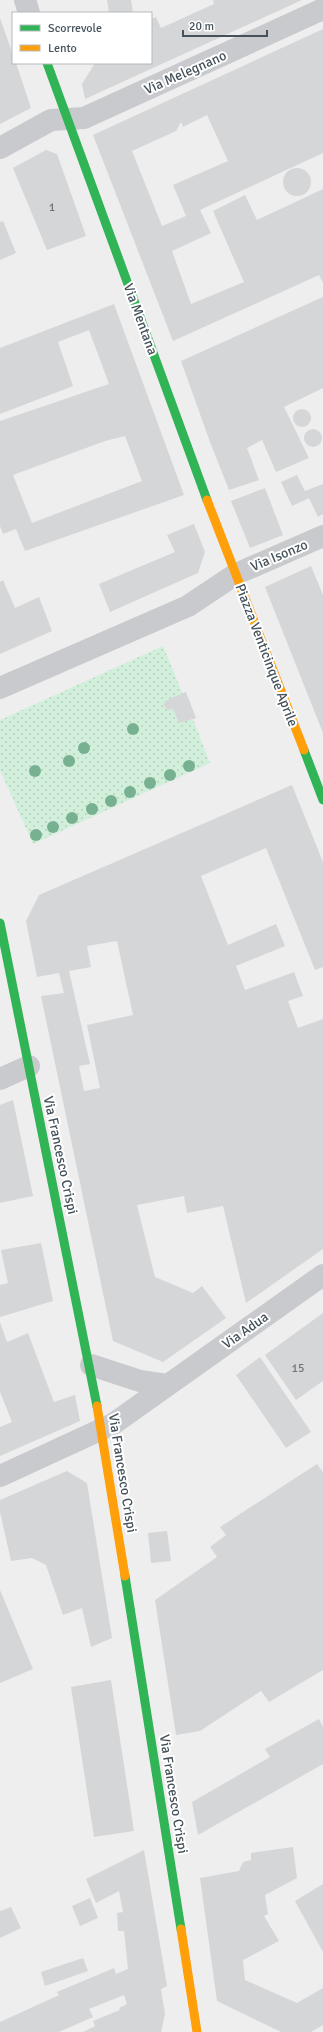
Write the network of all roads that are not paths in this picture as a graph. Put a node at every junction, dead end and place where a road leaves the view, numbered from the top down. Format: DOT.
graph roads {
  1 [pos="25,0"];
  2 [pos="323,9"];
  3 [pos="29,12"];
  4 [pos="47,64"];
  5 [pos="67,119"];
  6 [pos="0,148"];
  7 [pos="323,536"];
  8 [pos="236,574"];
  9 [pos="0,688"];
  10 [pos="323,800"];
  11 [pos="0,923"];
  12 [pos="29,1066"];
  13 [pos="0,1079"];
  14 [pos="323,1275"];
  15 [pos="91,1365"];
  16 [pos="167,1385"];
  17 [pos="102,1430"];
  18 [pos="0,1476"];
  19 [pos="196,2032"];
  1 -- 3 [label="street"];
  2 -- 5 [label="street, Via Melegnano"];
  4 -- 5 [label="street, Via Mentana"];
  5 -- 6 [label="street, Via Melegnano"];
  5 -- 8 [label="street, Via Mentana"];
  7 -- 8 [label="street, Via Isonzo"];
  8 -- 9 [label="street, Piazza Venticinque Aprile"];
  8 -- 10 [label="street, Piazza Venticinque Aprile"];
  11 -- 12 [label="street, Via Francesco Crispi"];
  12 -- 13 [label="street"];
  12 -- 15 [label="street, Via Francesco Crispi"];
  14 -- 16 [label="street, Via Adua"];
  15 -- 16 [label="street"];
  15 -- 17 [label="street, Via Francesco Crispi"];
  16 -- 17 [label="street, Via Adua"];
  17 -- 18 [label="street, Via Adua"];
  17 -- 19 [label="street, Via Francesco Crispi"];
}
